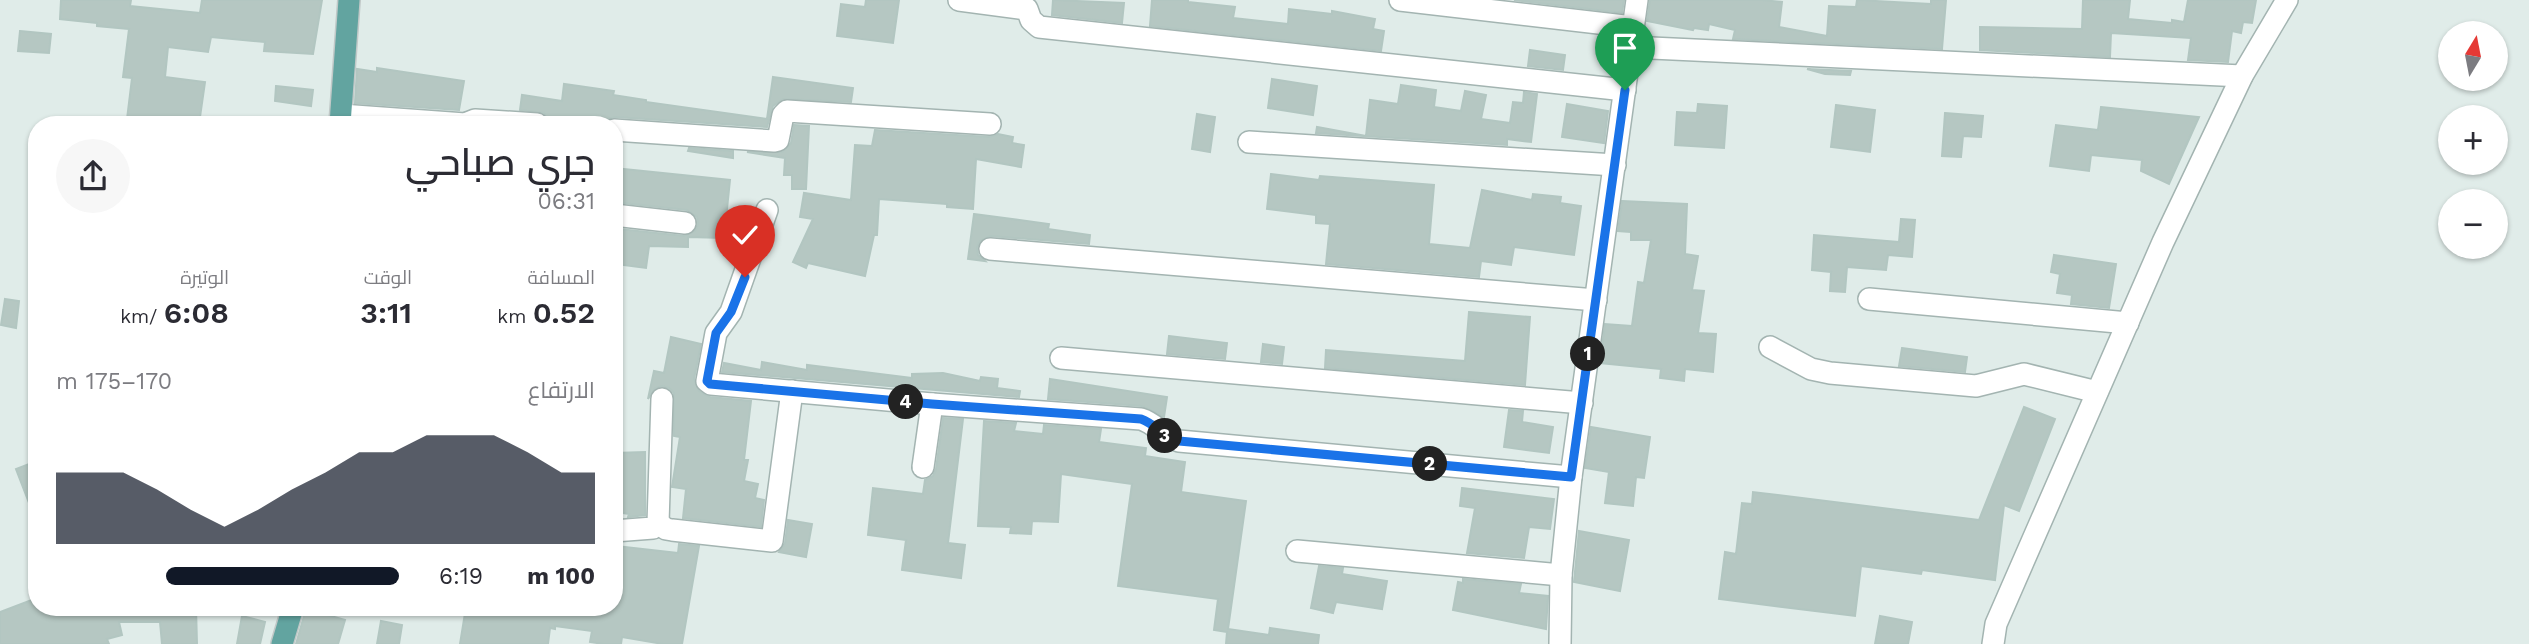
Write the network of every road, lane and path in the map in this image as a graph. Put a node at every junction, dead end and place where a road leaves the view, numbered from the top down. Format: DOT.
graph roads {
  1 [pos="349,0"];
  2 [pos="959,0"];
  3 [pos="1400,0"];
  4 [pos="1637,0"];
  5 [pos="2287,0"];
  6 [pos="1632,37"];
  7 [pos="2242,76"];
  8 [pos="1625,90"];
  9 [pos="341,116"];
  10 [pos="990,124"];
  11 [pos="623,131"];
  12 [pos="1249,142"];
  13 [pos="1615,165"];
  14 [pos="767,210"];
  15 [pos="623,216"];
  16 [pos="685,222"];
  17 [pos="990,249"];
  18 [pos="1869,299"];
  19 [pos="1596,300"];
  20 [pos="2128,323"];
  21 [pos="1770,347"];
  22 [pos="1061,358"];
  23 [pos="792,391"];
  24 [pos="2098,392"];
  25 [pos="662,399"];
  26 [pos="1582,403"];
  27 [pos="932,404"];
  28 [pos="923,467"];
  29 [pos="1571,477"];
  30 [pos="658,523"];
  31 [pos="623,530"];
  32 [pos="1297,551"];
  33 [pos="1560,575"];
  34 [pos="290,616"];
  35 [pos="282,644"];
  36 [pos="1560,644"];
  37 [pos="1993,644"];
  1 -- 9 [label="main road"];
  2 -- 8 [label="street"];
  3 -- 6 [label="street"];
  4 -- 6 [label="street"];
  5 -- 7 [label="street"];
  6 -- 7 [label="street"];
  6 -- 8 [label="street"];
  7 -- 20 [label="street"];
  8 -- 13 [label="street"];
  10 -- 11 [label="street"];
  12 -- 13 [label="street"];
  13 -- 19 [label="street"];
  14 -- 23 [label="street"];
  15 -- 16 [label="street"];
  17 -- 19 [label="street"];
  18 -- 20 [label="street"];
  19 -- 26 [label="street"];
  20 -- 24 [label="street"];
  21 -- 24 [label="street"];
  22 -- 26 [label="street"];
  23 -- 27 [label="street"];
  23 -- 30 [label="street"];
  24 -- 37 [label="street"];
  25 -- 30 [label="street"];
  26 -- 29 [label="street"];
  27 -- 28 [label="street"];
  27 -- 29 [label="street"];
  29 -- 33 [label="street"];
  30 -- 31 [label="street"];
  32 -- 33 [label="street"];
  33 -- 36 [label="street"];
  34 -- 35 [label="main road"];
}
